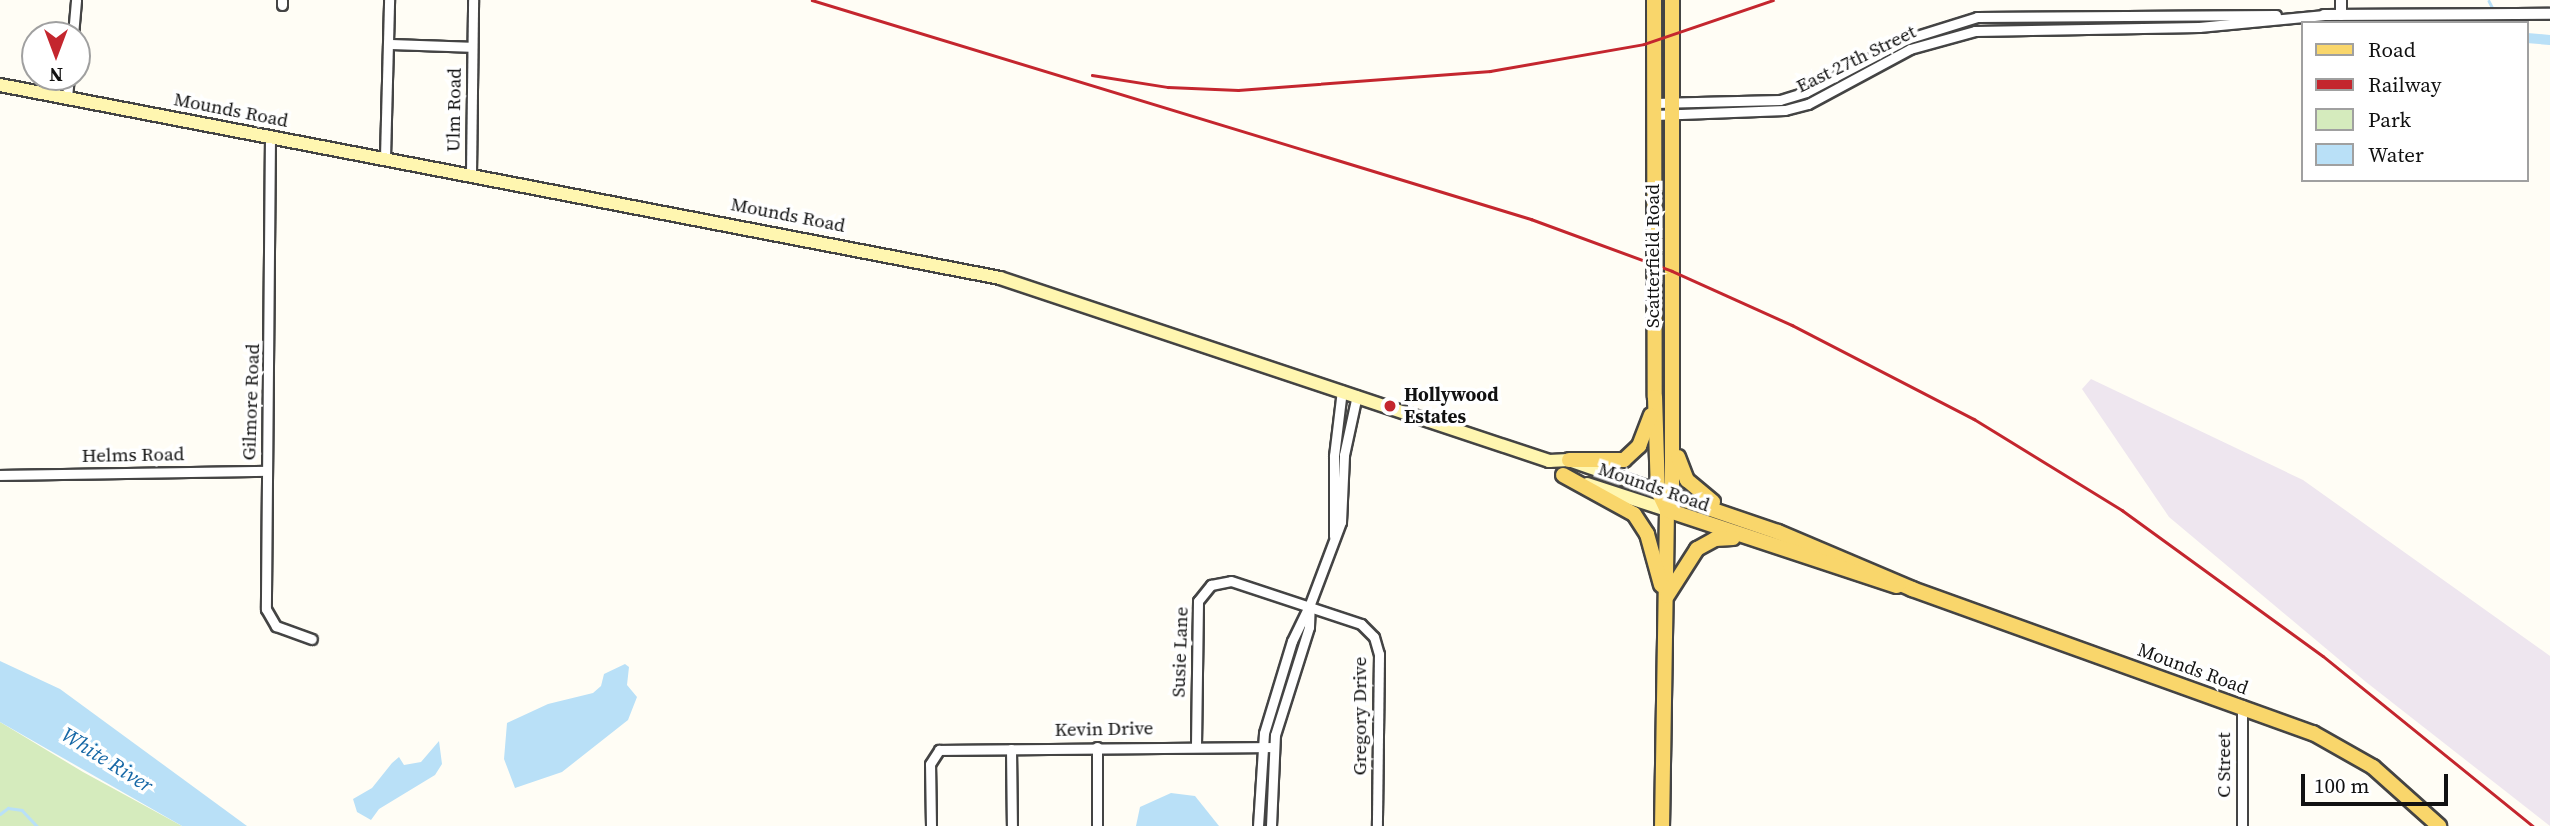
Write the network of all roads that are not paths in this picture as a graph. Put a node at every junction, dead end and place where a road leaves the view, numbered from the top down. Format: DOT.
graph roads {
  1 [pos="76,0"];
  2 [pos="389,0"];
  3 [pos="473,0"];
  4 [pos="1654,0"];
  5 [pos="1672,0"];
  6 [pos="2341,0"];
  7 [pos="2550,14"];
  8 [pos="2324,15"];
  9 [pos="2341,15"];
  10 [pos="75,21"];
  11 [pos="388,44"];
  12 [pos="472,47"];
  13 [pos="0,85"];
  14 [pos="68,91"];
  15 [pos="67,98"];
  16 [pos="1654,109"];
  17 [pos="1673,109"];
  18 [pos="270,137"];
  19 [pos="385,157"];
  20 [pos="471,173"];
  21 [pos="1342,390"];
  22 [pos="1357,395"];
  23 [pos="1655,397"];
  24 [pos="1672,434"];
  25 [pos="1569,460"];
  26 [pos="1549,461"];
  27 [pos="266,471"];
  28 [pos="0,475"];
  29 [pos="1563,475"];
  30 [pos="1658,491"];
  31 [pos="1675,496"];
  32 [pos="1667,510"];
  33 [pos="1745,520"];
  34 [pos="1740,538"];
  35 [pos="1334,542"];
  36 [pos="1912,589"];
  37 [pos="1665,600"];
  38 [pos="1310,604"];
  39 [pos="312,639"];
  40 [pos="2242,704"];
  41 [pos="1196,745"];
  42 [pos="1097,747"];
  43 [pos="1268,747"];
  44 [pos="1011,749"];
  45 [pos="931,826"];
  46 [pos="1012,826"];
  47 [pos="1097,826"];
  48 [pos="1258,826"];
  49 [pos="1271,826"];
  50 [pos="1377,826"];
  51 [pos="1662,826"];
  52 [pos="2242,826"];
  53 [pos="2439,826"];
  1 -- 10 [label="street"];
  2 -- 11 [label="street"];
  3 -- 12 [label="street, Ulm Road"];
  4 -- 16 [label="main road, Scatterfield Road"];
  5 -- 17 [label="main road, Scatterfield Road"];
  6 -- 9 [label="street"];
  7 -- 9 [label="street, East 27th Street"];
  8 -- 9 [label="street, East 27th Street"];
  8 -- 17 [label="street, East 27th Street"];
  11 -- 12 [label="street, Ulm Road"];
  11 -- 19 [label="street"];
  12 -- 20 [label="street, Ulm Road"];
  13 -- 15 [label="main road, Mounds Road"];
  14 -- 15 [label="street"];
  15 -- 18 [label="main road, Mounds Road"];
  16 -- 17 [label="street, East 27th Street"];
  16 -- 23 [label="main road, Scatterfield Road"];
  17 -- 24 [label="main road, Scatterfield Road"];
  18 -- 19 [label="main road, Mounds Road"];
  18 -- 27 [label="street, Gilmore Road"];
  19 -- 20 [label="main road, Mounds Road"];
  20 -- 21 [label="main road, Mounds Road"];
  21 -- 22 [label="main road, Mounds Road"];
  21 -- 35 [label="street"];
  22 -- 26 [label="main road, Mounds Road"];
  22 -- 35 [label="street"];
  23 -- 25 [label="main road"];
  23 -- 30 [label="main road, Scatterfield Road"];
  24 -- 31 [label="main road, Scatterfield Road"];
  24 -- 33 [label="main road"];
  25 -- 26 [label="main road, Mounds Road"];
  25 -- 30 [label="main road, Mounds Road"];
  26 -- 29 [label="main road, Mounds Road"];
  27 -- 28 [label="street, Helms Road"];
  27 -- 39 [label="street, Gilmore Road"];
  29 -- 32 [label="main road, Mounds Road"];
  29 -- 37 [label="main road"];
  30 -- 31 [label="main road, Mounds Road"];
  30 -- 32 [label="main road, Scatterfield Road"];
  31 -- 32 [label="main road, Scatterfield Road"];
  31 -- 33 [label="main road, Mounds Road"];
  32 -- 34 [label="main road, Mounds Road"];
  32 -- 37 [label="main road, Scatterfield Road"];
  33 -- 36 [label="main road, Mounds Road"];
  34 -- 36 [label="main road, Mounds Road"];
  34 -- 37 [label="main road"];
  35 -- 38 [label="street"];
  36 -- 40 [label="main road, Mounds Road"];
  37 -- 51 [label="main road, Scatterfield Road"];
  38 -- 41 [label="street, Susie Lane"];
  38 -- 43 [label="street"];
  38 -- 50 [label="street, Gregory Drive"];
  40 -- 52 [label="street, C Street"];
  40 -- 53 [label="main road, Mounds Road"];
  41 -- 42 [label="street, Kevin Drive"];
  41 -- 43 [label="street, Kevin Drive"];
  42 -- 44 [label="street, Kevin Drive"];
  42 -- 47 [label="street"];
  43 -- 48 [label="street"];
  43 -- 49 [label="street"];
  44 -- 45 [label="street, Kevin Drive"];
  44 -- 46 [label="street"];
}
